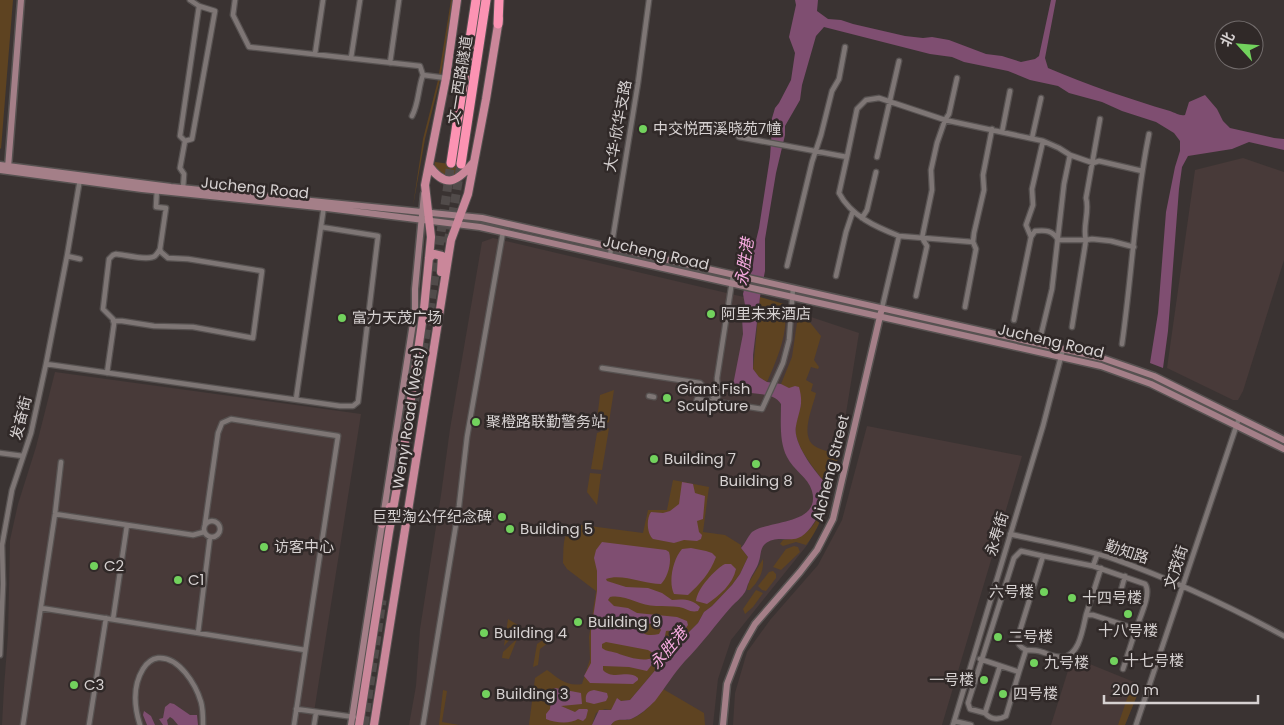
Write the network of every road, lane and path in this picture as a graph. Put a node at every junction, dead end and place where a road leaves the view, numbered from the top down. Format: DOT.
graph roads {
  1 [pos="22,0"];
  2 [pos="190,0"];
  3 [pos="235,0"];
  4 [pos="323,0"];
  5 [pos="360,0"];
  6 [pos="399,0"];
  7 [pos="457,0"];
  8 [pos="476,0"];
  9 [pos="486,0"];
  10 [pos="500,0"];
  11 [pos="649,0"];
  12 [pos="199,6"];
  13 [pos="498,24"];
  14 [pos="845,47"];
  15 [pos="315,54"];
  16 [pos="351,58"];
  17 [pos="899,61"];
  18 [pos="390,63"];
  19 [pos="423,75"];
  20 [pos="446,78"];
  21 [pos="957,78"];
  22 [pos="1010,91"];
  23 [pos="1041,98"];
  24 [pos="890,101"];
  25 [pos="412,116"];
  26 [pos="1100,119"];
  27 [pos="945,120"];
  28 [pos="992,129"];
  29 [pos="1002,132"];
  30 [pos="1149,134"];
  31 [pos="739,137"];
  32 [pos="1032,138"];
  33 [pos="185,141"];
  34 [pos="1043,142"];
  35 [pos="816,152"];
  36 [pos="1070,155"];
  37 [pos="847,157"];
  38 [pos="877,157"];
  39 [pos="474,162"];
  40 [pos="451,163"];
  41 [pos="1093,163"];
  42 [pos="461,164"];
  43 [pos="0,165"];
  44 [pos="428,166"];
  45 [pos="8,168"];
  46 [pos="0,170"];
  47 [pos="1142,171"];
  48 [pos="876,172"];
  49 [pos="80,178"];
  50 [pos="157,188"];
  51 [pos="183,191"];
  52 [pos="324,205"];
  53 [pos="853,211"];
  54 [pos="425,215"];
  55 [pos="862,218"];
  56 [pos="458,219"];
  57 [pos="321,227"];
  58 [pos="503,232"];
  59 [pos="899,236"];
  60 [pos="1030,237"];
  61 [pos="922,238"];
  62 [pos="1058,240"];
  63 [pos="1086,240"];
  64 [pos="973,242"];
  65 [pos="1134,247"];
  66 [pos="611,248"];
  67 [pos="160,249"];
  68 [pos="610,255"];
  69 [pos="67,256"];
  70 [pos="80,259"];
  71 [pos="429,260"];
  72 [pos="787,266"];
  73 [pos="733,275"];
  74 [pos="836,276"];
  75 [pos="732,283"];
  76 [pos="793,288"];
  77 [pos="792,296"];
  78 [pos="916,296"];
  79 [pos="965,307"];
  80 [pos="882,308"];
  81 [pos="439,316"];
  82 [pos="880,316"];
  83 [pos="1014,320"];
  84 [pos="113,321"];
  85 [pos="1072,327"];
  86 [pos="1038,343"];
  87 [pos="1122,344"];
  88 [pos="1063,349"];
  89 [pos="1062,356"];
  90 [pos="46,364"];
  91 [pos="602,368"];
  92 [pos="107,373"];
  93 [pos="296,399"];
  94 [pos="718,402"];
  95 [pos="695,408"];
  96 [pos="1239,418"];
  97 [pos="1237,425"];
  98 [pos="1284,440"];
  99 [pos="1284,449"];
  100 [pos="0,453"];
  101 [pos="24,456"];
  102 [pos="61,462"];
  103 [pos="394,498"];
  104 [pos="56,514"];
  105 [pos="127,524"];
  106 [pos="205,524"];
  107 [pos="382,524"];
  108 [pos="204,532"];
  109 [pos="1010,534"];
  110 [pos="210,537"];
  111 [pos="1097,555"];
  112 [pos="1044,556"];
  113 [pos="1093,566"];
  114 [pos="1101,568"];
  115 [pos="1125,576"];
  116 [pos="1183,585"];
  117 [pos="1120,594"];
  118 [pos="41,608"];
  119 [pos="1086,615"];
  120 [pos="106,618"];
  121 [pos="113,619"];
  122 [pos="1136,629"];
  123 [pos="198,633"];
  124 [pos="1284,636"];
  125 [pos="305,650"];
  126 [pos="1026,650"];
  127 [pos="0,655"];
  128 [pos="974,657"];
  129 [pos="981,660"];
  130 [pos="1000,666"];
  131 [pos="1123,669"];
  132 [pos="1019,672"];
  133 [pos="296,709"];
  134 [pos="316,712"];
  135 [pos="985,713"];
  136 [pos="359,721"];
  137 [pos="953,723"];
  138 [pos="23,725"];
  139 [pos="89,725"];
  140 [pos="140,725"];
  141 [pos="202,725"];
  142 [pos="294,725"];
  143 [pos="314,725"];
  144 [pos="351,725"];
  145 [pos="374,725"];
  146 [pos="424,725"];
  147 [pos="723,725"];
  148 [pos="971,725"];
  149 [pos="1136,725"];
  1 -- 45 [label="street"];
  2 -- 12 [label="street"];
  3 -- 15 [label="street"];
  4 -- 15 [label="street"];
  5 -- 16 [label="street"];
  6 -- 18 [label="street"];
  7 -- 20 [label="main road, Wenyi Road (West)"];
  8 -- 40 [label="highway, 文一西路隧道"];
  9 -- 42 [label="highway, 文一西路隧道"];
  10 -- 13 [label="highway"];
  11 -- 66 [label="street, 大华·欣华支路"];
  12 -- 33 [label="street"];
  12 -- 33 [label="street"];
  13 -- 39 [label="main road, Wenyi Road (West)"];
  14 -- 35 [label="street"];
  15 -- 16 [label="street"];
  16 -- 18 [label="street"];
  17 -- 24 [label="street"];
  18 -- 19 [label="street"];
  19 -- 20 [label="street"];
  19 -- 25 [label="street"];
  20 -- 44 [label="main road, Wenyi Road (West)"];
  21 -- 27 [label="street"];
  22 -- 29 [label="street"];
  23 -- 32 [label="street"];
  24 -- 27 [label="street"];
  24 -- 37 [label="street"];
  24 -- 38 [label="street"];
  26 -- 41 [label="street"];
  27 -- 28 [label="street"];
  27 -- 61 [label="street"];
  28 -- 29 [label="street"];
  28 -- 64 [label="street"];
  29 -- 32 [label="street"];
  30 -- 47 [label="street"];
  31 -- 35 [label="street"];
  32 -- 34 [label="street"];
  33 -- 51 [label="street"];
  34 -- 36 [label="street"];
  34 -- 60 [label="street"];
  35 -- 37 [label="street"];
  35 -- 72 [label="street"];
  36 -- 41 [label="street"];
  36 -- 62 [label="street"];
  37 -- 53 [label="street"];
  39 -- 44 [label="main road"];
  39 -- 56 [label="main road, Wenyi Road (West)"];
  41 -- 47 [label="street"];
  41 -- 63 [label="street"];
  43 -- 45 [label="street, Jucheng Road"];
  44 -- 54 [label="main road, Wenyi Road (West)"];
  45 -- 46 [label="street, Jucheng Road"];
  45 -- 49 [label="street, Jucheng Road"];
  47 -- 65 [label="street"];
  48 -- 55 [label="street"];
  49 -- 50 [label="street, Jucheng Road"];
  49 -- 69 [label="street, 发奋街"];
  50 -- 51 [label="street, Jucheng Road"];
  50 -- 67 [label="street"];
  51 -- 52 [label="street, Jucheng Road"];
  52 -- 54 [label="street, Jucheng Road"];
  52 -- 57 [label="street"];
  53 -- 55 [label="street"];
  53 -- 74 [label="street"];
  54 -- 56 [label="street, Jucheng Road"];
  54 -- 71 [label="main road, Wenyi Road (West)"];
  54 -- 107 [label="street"];
  55 -- 59 [label="street"];
  56 -- 58 [label="street, Jucheng Road"];
  56 -- 66 [label="street, Jucheng Road"];
  56 -- 81 [label="main road, Wenyi Road (West)"];
  57 -- 93 [label="street"];
  57 -- 93 [label="street"];
  58 -- 68 [label="street, Jucheng Road"];
  58 -- 146 [label="street"];
  59 -- 61 [label="street"];
  59 -- 80 [label="street"];
  60 -- 62 [label="street"];
  60 -- 83 [label="street"];
  61 -- 64 [label="street"];
  61 -- 78 [label="street"];
  62 -- 63 [label="street"];
  62 -- 86 [label="street"];
  63 -- 65 [label="street"];
  63 -- 85 [label="street"];
  64 -- 79 [label="street"];
  65 -- 87 [label="street"];
  66 -- 68 [label="street, 大华·欣华支路"];
  66 -- 73 [label="street, Jucheng Road"];
  67 -- 84 [label="street"];
  67 -- 84 [label="street"];
  68 -- 75 [label="street, Jucheng Road"];
  69 -- 70 [label="street"];
  69 -- 90 [label="street, 发奋街"];
  71 -- 81 [label="main road"];
  71 -- 103 [label="main road, Wenyi Road (West)"];
  73 -- 75 [label="street"];
  73 -- 76 [label="street, Jucheng Road"];
  75 -- 77 [label="street, Jucheng Road"];
  75 -- 94 [label="street"];
  76 -- 77 [label="street"];
  76 -- 80 [label="street, Jucheng Road"];
  77 -- 82 [label="street, Jucheng Road"];
  77 -- 94 [label="street"];
  80 -- 82 [label="street, Aicheng Street"];
  80 -- 86 [label="street, Jucheng Road"];
  81 -- 145 [label="main road, Wenyi Road (West)"];
  82 -- 89 [label="street, Jucheng Road"];
  82 -- 147 [label="street, Aicheng Street"];
  84 -- 92 [label="street"];
  86 -- 88 [label="street, Jucheng Road"];
  88 -- 89 [label="street, 永寿街"];
  88 -- 96 [label="street, Jucheng Road"];
  89 -- 97 [label="street, Jucheng Road"];
  89 -- 109 [label="street, 永寿街"];
  90 -- 92 [label="street"];
  90 -- 101 [label="street, 发奋街"];
  91 -- 94 [label="street"];
  92 -- 93 [label="street"];
  94 -- 95 [label="street"];
  96 -- 97 [label="street, 文茂街"];
  96 -- 98 [label="street, Jucheng Road"];
  97 -- 99 [label="street, Jucheng Road"];
  97 -- 116 [label="street, 文茂街"];
  100 -- 101 [label="street"];
  101 -- 127 [label="street, 发奋街"];
  102 -- 104 [label="street"];
  103 -- 107 [label="main road"];
  103 -- 136 [label="main road, Wenyi Road (West)"];
  104 -- 105 [label="street"];
  104 -- 118 [label="street"];
  105 -- 108 [label="street"];
  105 -- 121 [label="street"];
  106 -- 108 [label="street"];
  106 -- 110 [label="street"];
  106 -- 125 [label="street"];
  107 -- 136 [label="street"];
  108 -- 110 [label="street"];
  109 -- 111 [label="street, 勤知路"];
  109 -- 128 [label="street, 永寿街"];
  110 -- 123 [label="street"];
  111 -- 113 [label="street"];
  111 -- 116 [label="street, 勤知路"];
  112 -- 113 [label="street"];
  112 -- 126 [label="street"];
  112 -- 129 [label="street"];
  113 -- 114 [label="street"];
  114 -- 115 [label="street"];
  114 -- 119 [label="street"];
  115 -- 117 [label="street"];
  115 -- 122 [label="street"];
  116 -- 124 [label="street, 勤知路"];
  116 -- 149 [label="street, 文茂街"];
  118 -- 120 [label="street"];
  118 -- 138 [label="street"];
  119 -- 122 [label="street"];
  119 -- 126 [label="street"];
  120 -- 121 [label="street"];
  120 -- 139 [label="street"];
  121 -- 123 [label="street"];
  122 -- 131 [label="street"];
  123 -- 125 [label="street"];
  125 -- 133 [label="street"];
  126 -- 132 [label="street"];
  128 -- 129 [label="street"];
  128 -- 137 [label="street, 永寿街"];
  129 -- 130 [label="street"];
  129 -- 135 [label="street"];
  130 -- 132 [label="street"];
  130 -- 135 [label="street"];
  132 -- 135 [label="street"];
  133 -- 134 [label="street"];
  133 -- 142 [label="street"];
  134 -- 136 [label="street"];
  134 -- 143 [label="street"];
  136 -- 144 [label="street"];
  137 -- 148 [label="street"];
  140 -- 141 [label="street"];
}
